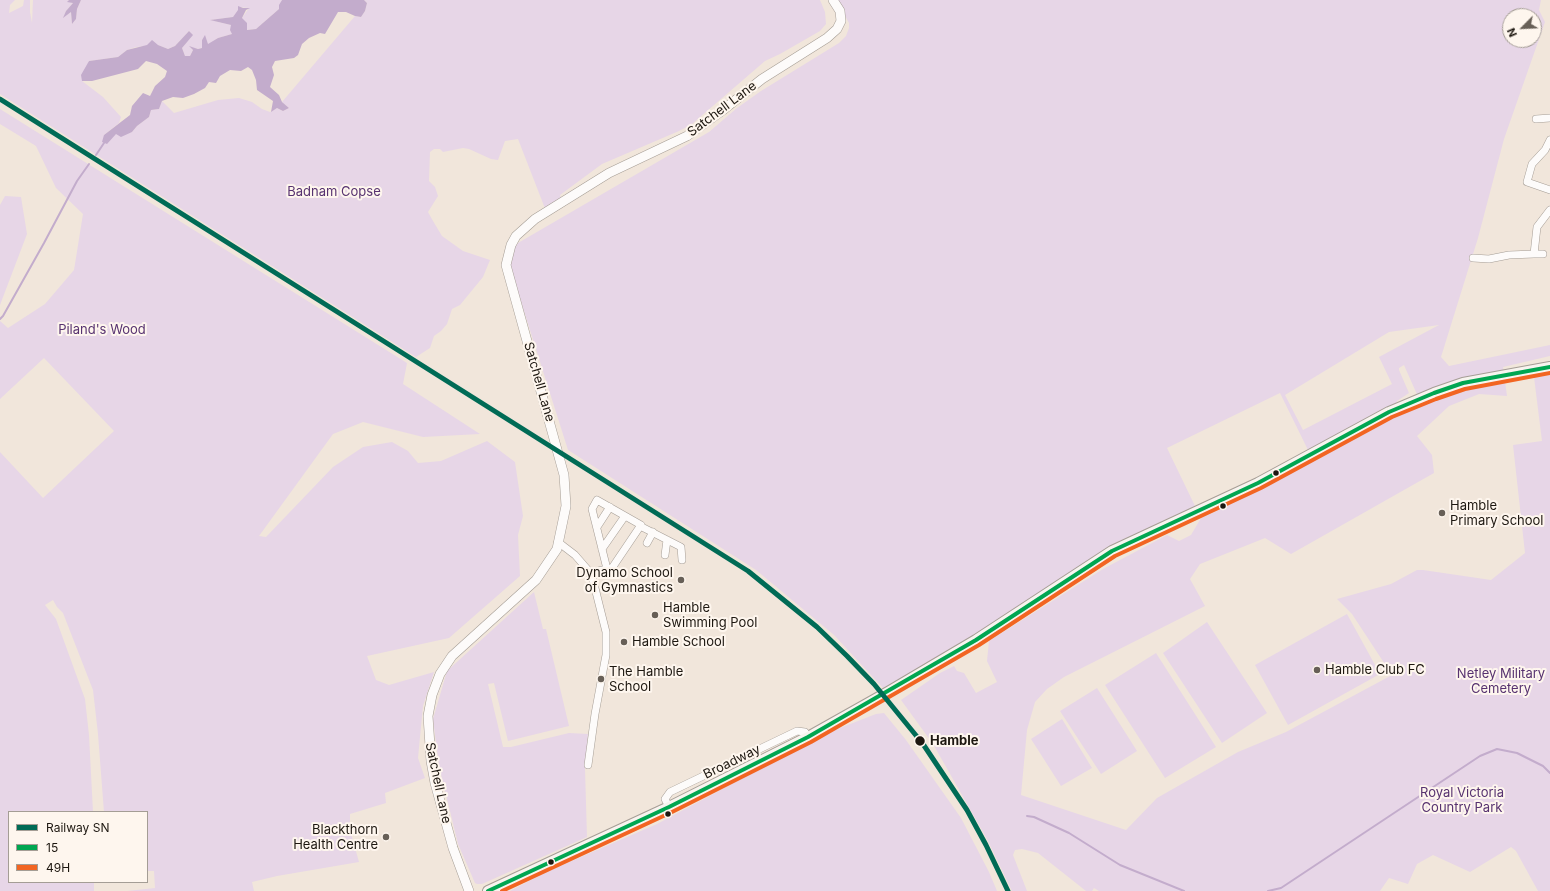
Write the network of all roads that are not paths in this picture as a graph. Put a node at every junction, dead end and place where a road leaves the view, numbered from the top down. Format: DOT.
graph roads {
  1 [pos="833,0"];
  2 [pos="1550,118"];
  3 [pos="1536,119"];
  4 [pos="1550,140"];
  5 [pos="1520,181"];
  6 [pos="1528,182"];
  7 [pos="1550,190"];
  8 [pos="1550,210"];
  9 [pos="1534,254"];
  10 [pos="1542,254"];
  11 [pos="1473,258"];
  12 [pos="1550,367"];
  13 [pos="610,507"];
  14 [pos="625,516"];
  15 [pos="640,526"];
  16 [pos="597,527"];
  17 [pos="653,532"];
  18 [pos="667,540"];
  19 [pos="558,542"];
  20 [pos="647,544"];
  21 [pos="602,549"];
  22 [pos="665,555"];
  23 [pos="682,560"];
  24 [pos="607,569"];
  25 [pos="589,573"];
  26 [pos="588,765"];
  27 [pos="469,891"];
  28 [pos="488,891"];
  1 -- 19 [label="street, Satchell Lane"];
  2 -- 3 [label="street"];
  4 -- 6 [label="street"];
  5 -- 6 [label="street"];
  6 -- 7 [label="street"];
  8 -- 9 [label="street"];
  9 -- 10 [label="street"];
  9 -- 11 [label="street"];
  12 -- 28 [label="main road"];
  13 -- 14 [label="street"];
  13 -- 16 [label="street"];
  13 -- 16 [label="street"];
  14 -- 15 [label="street"];
  14 -- 21 [label="street"];
  15 -- 17 [label="street"];
  15 -- 24 [label="street"];
  16 -- 21 [label="street"];
  17 -- 18 [label="street"];
  17 -- 20 [label="street"];
  18 -- 22 [label="street"];
  18 -- 23 [label="street"];
  19 -- 25 [label="street"];
  19 -- 27 [label="street, Satchell Lane"];
  21 -- 24 [label="street"];
  24 -- 25 [label="street"];
  25 -- 26 [label="street"];
}
